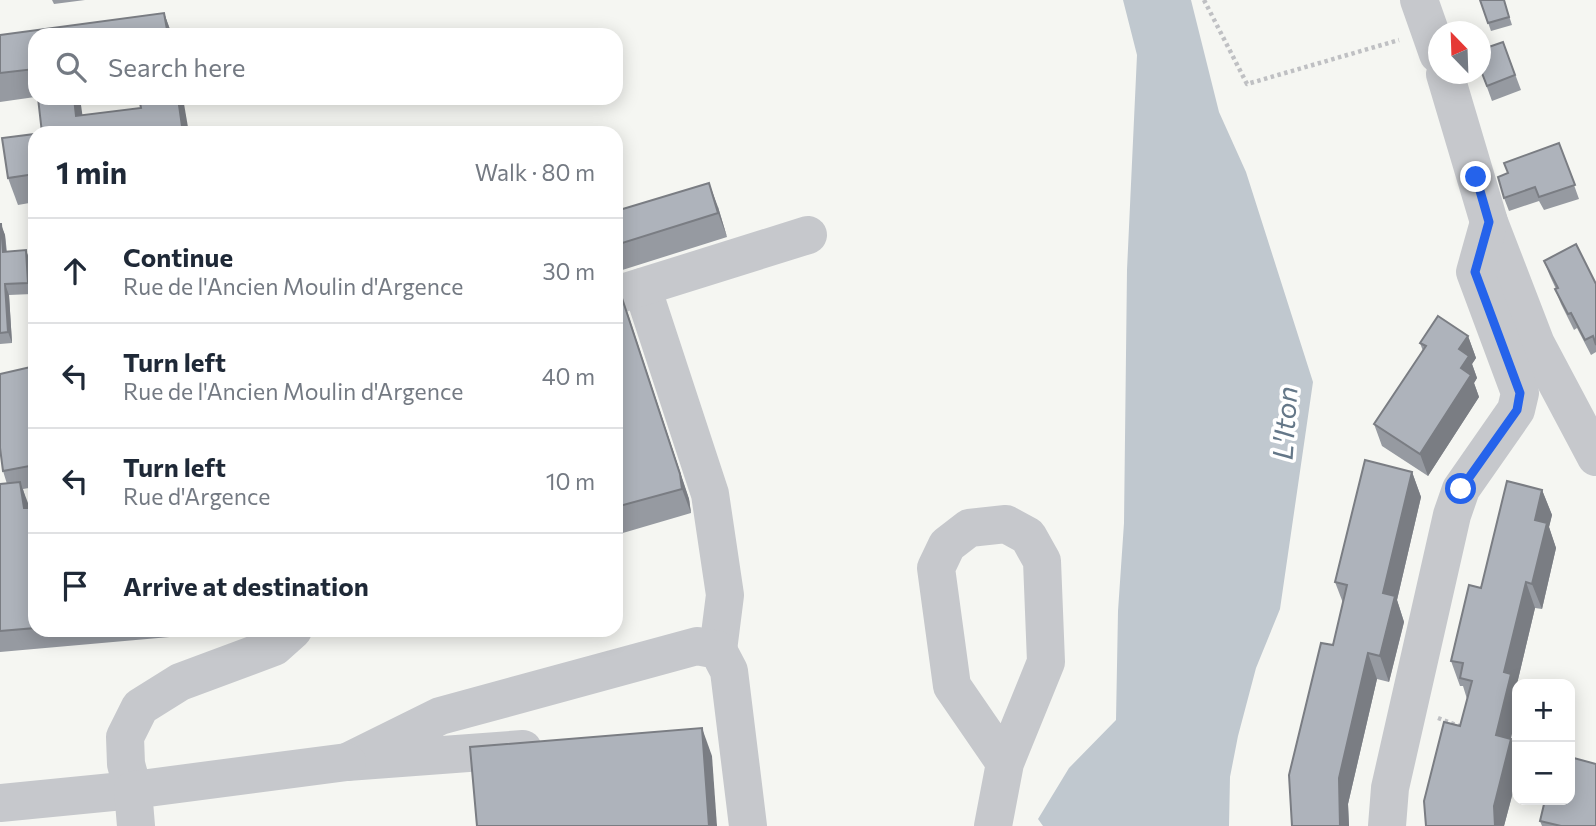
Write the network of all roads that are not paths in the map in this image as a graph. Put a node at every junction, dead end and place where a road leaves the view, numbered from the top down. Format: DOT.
graph roads {
  1 [pos="1448,84"];
  2 [pos="1489,222"];
  3 [pos="808,235"];
  4 [pos="629,291"];
  5 [pos="1596,457"];
  6 [pos="285,637"];
  7 [pos="718,650"];
  8 [pos="562,745"];
  9 [pos="347,762"];
  10 [pos="1005,763"];
  11 [pos="0,803"];
  12 [pos="134,808"];
  13 [pos="748,826"];
  14 [pos="993,826"];
  15 [pos="1387,826"];
  1 -- 2 [label="street"];
  2 -- 5 [label="street"];
  2 -- 15 [label="street"];
  3 -- 4 [label="street"];
  4 -- 7 [label="street"];
  6 -- 12 [label="street"];
  7 -- 9 [label="street"];
  7 -- 13 [label="street"];
  8 -- 9 [label="street"];
  9 -- 12 [label="street"];
  10 -- 10 [label="street"];
  10 -- 14 [label="street"];
  11 -- 12 [label="street"];
}
